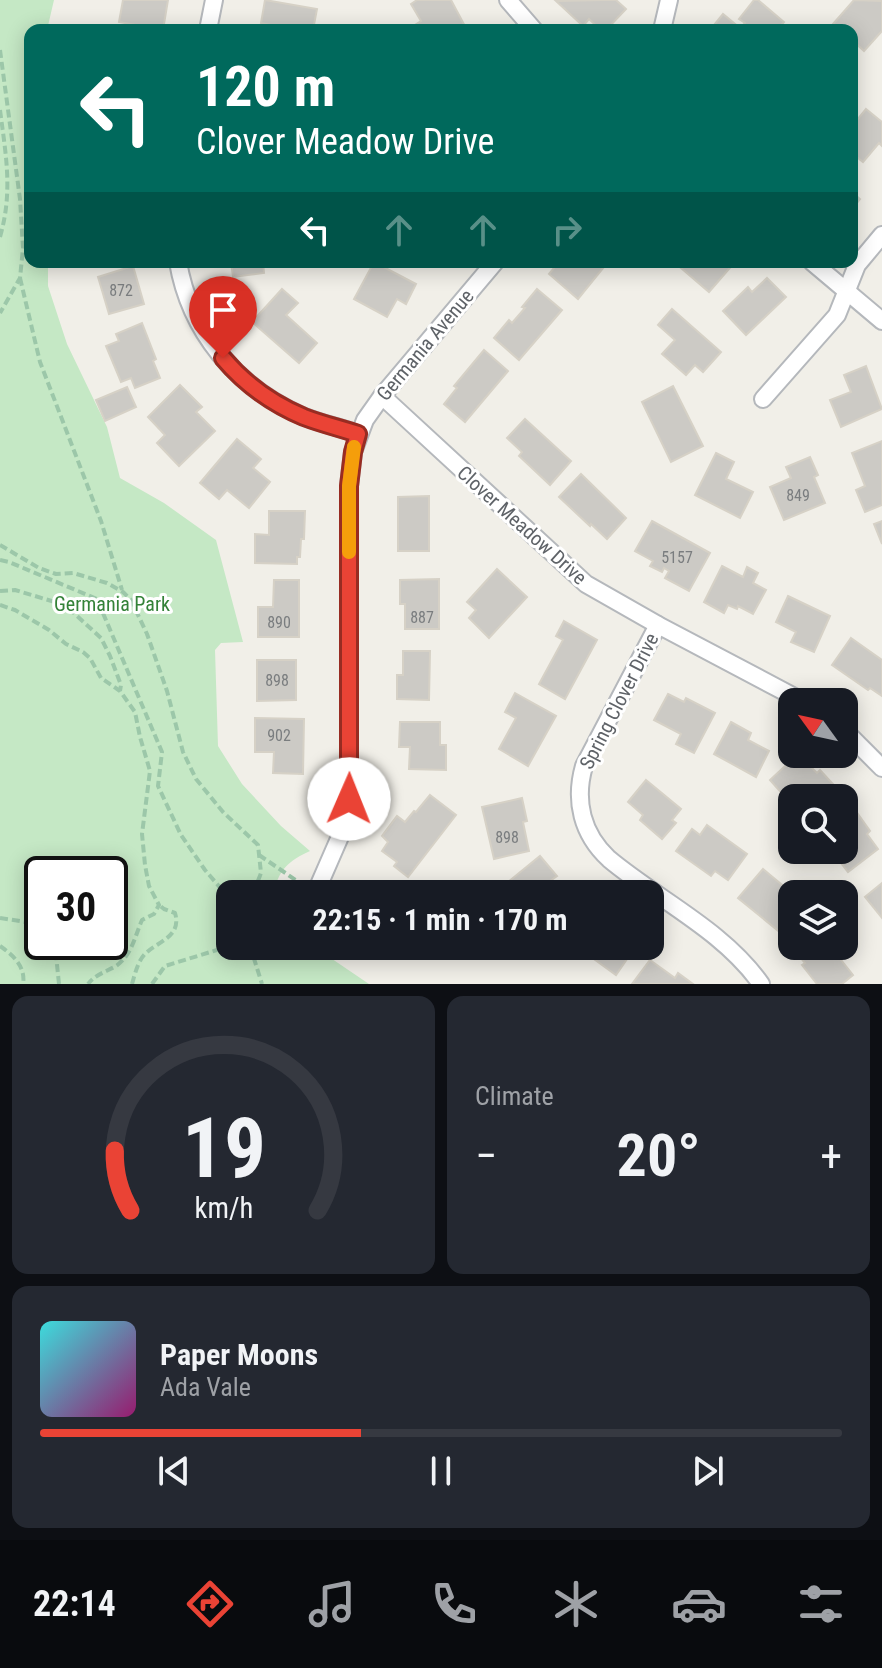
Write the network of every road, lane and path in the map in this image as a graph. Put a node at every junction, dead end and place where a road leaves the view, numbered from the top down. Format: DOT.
graph roads {
  1 [pos="214,0"];
  2 [pos="508,0"];
  3 [pos="669,0"];
  4 [pos="209,24"];
  5 [pos="529,24"];
  6 [pos="663,24"];
  7 [pos="0,50"];
  8 [pos="0,110"];
  9 [pos="882,235"];
  10 [pos="0,237"];
  11 [pos="858,264"];
  12 [pos="180,268"];
  13 [pos="486,268"];
  14 [pos="819,268"];
  15 [pos="856,268"];
  16 [pos="20,278"];
  17 [pos="846,291"];
  18 [pos="0,313"];
  19 [pos="882,321"];
  20 [pos="382,396"];
  21 [pos="763,399"];
  22 [pos="358,434"];
  23 [pos="0,545"];
  24 [pos="0,560"];
  25 [pos="0,591"];
  26 [pos="123,592"];
  27 [pos="0,605"];
  28 [pos="658,625"];
  29 [pos="778,688"];
  30 [pos="120,691"];
  31 [pos="858,744"];
  32 [pos="882,768"];
  33 [pos="259,855"];
  34 [pos="258,880"];
  35 [pos="295,880"];
  36 [pos="321,880"];
  37 [pos="216,883"];
  38 [pos="159,905"];
  39 [pos="0,918"];
  40 [pos="24,922"];
  41 [pos="0,946"];
  42 [pos="216,950"];
  43 [pos="57,960"];
  44 [pos="254,960"];
  45 [pos="23,984"];
  46 [pos="59,984"];
  47 [pos="88,984"];
  48 [pos="132,984"];
  49 [pos="152,984"];
  50 [pos="262,984"];
  51 [pos="761,984"];
  1 -- 4 [label="street"];
  2 -- 5 [label="street"];
  3 -- 6 [label="street"];
  7 -- 16 [label="path"];
  8 -- 10 [label="path"];
  9 -- 11 [label="street"];
  12 -- 22 [label="street"];
  13 -- 20 [label="street, Germania Avenue"];
  14 -- 17 [label="street"];
  15 -- 17 [label="street"];
  16 -- 18 [label="path"];
  16 -- 26 [label="path"];
  17 -- 19 [label="street"];
  17 -- 21 [label="street"];
  20 -- 22 [label="street, Germania Avenue"];
  20 -- 28 [label="street, Clover Meadow Drive"];
  22 -- 36 [label="street, Germania Avenue"];
  23 -- 26 [label="path"];
  24 -- 37 [label="path"];
  25 -- 30 [label="path"];
  26 -- 33 [label="path"];
  27 -- 30 [label="path"];
  28 -- 29 [label="street, Clover Meadow Drive"];
  28 -- 51 [label="street, Spring Clover Drive"];
  30 -- 38 [label="path"];
  31 -- 32 [label="street"];
  33 -- 34 [label="path"];
  33 -- 35 [label="path"];
  38 -- 47 [label="path"];
  38 -- 48 [label="path"];
  39 -- 40 [label="path"];
  41 -- 45 [label="path"];
  42 -- 49 [label="path"];
  43 -- 46 [label="path"];
  44 -- 50 [label="path"];
}
